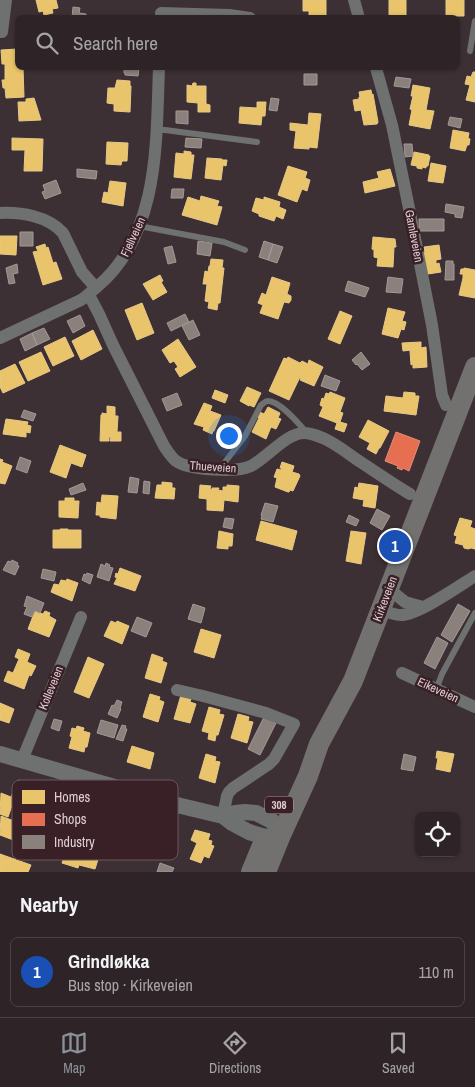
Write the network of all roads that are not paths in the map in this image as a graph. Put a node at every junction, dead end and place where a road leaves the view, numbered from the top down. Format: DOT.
graph roads {
  1 [pos="6,0"];
  2 [pos="162,0"];
  3 [pos="354,0"];
  4 [pos="161,15"];
  5 [pos="229,15"];
  6 [pos="359,15"];
  7 [pos="475,21"];
  8 [pos="2,32"];
  9 [pos="470,52"];
  10 [pos="159,70"];
  11 [pos="377,70"];
  12 [pos="156,130"];
  13 [pos="257,142"];
  14 [pos="0,213"];
  15 [pos="139,226"];
  16 [pos="245,250"];
  17 [pos="92,292"];
  18 [pos="0,338"];
  19 [pos="475,367"];
  20 [pos="446,405"];
  21 [pos="307,433"];
  22 [pos="222,469"];
  23 [pos="410,494"];
  24 [pos="475,576"];
  25 [pos="390,589"];
  26 [pos="423,607"];
  27 [pos="381,610"];
  28 [pos="475,614"];
  29 [pos="81,617"];
  30 [pos="402,673"];
  31 [pos="177,690"];
  32 [pos="436,690"];
  33 [pos="475,707"];
  34 [pos="0,754"];
  35 [pos="22,760"];
  36 [pos="83,779"];
  37 [pos="87,780"];
  38 [pos="178,805"];
  39 [pos="223,816"];
  40 [pos="273,831"];
  41 [pos="251,872"];
  42 [pos="266,872"];
  1 -- 8 [label="street"];
  2 -- 4 [label="street"];
  3 -- 6 [label="street"];
  4 -- 5 [label="street"];
  7 -- 9 [label="lane"];
  10 -- 12 [label="street, Fjellveien"];
  11 -- 20 [label="street, Gamleveien"];
  12 -- 13 [label="lane"];
  12 -- 15 [label="street, Fjellveien"];
  14 -- 17 [label="street, Thueveien"];
  15 -- 16 [label="lane"];
  15 -- 17 [label="street, Fjellveien"];
  17 -- 18 [label="street, Fjellveien"];
  17 -- 22 [label="street, Thueveien"];
  19 -- 25 [label="main road, Kirkeveien / 308"];
  21 -- 22 [label="street, Thueveien"];
  21 -- 22 [label="lane"];
  21 -- 23 [label="street"];
  24 -- 26 [label="street"];
  25 -- 26 [label="street"];
  25 -- 27 [label="main road, Kirkeveien / 308"];
  26 -- 27 [label="street"];
  27 -- 40 [label="main road, Kirkeveien / 308"];
  28 -- 32 [label="lane"];
  29 -- 35 [label="street, Kolleveien"];
  30 -- 32 [label="street, Eikeveien"];
  31 -- 39 [label="street"];
  32 -- 33 [label="street, Eikeveien"];
  34 -- 35 [label="street"];
  35 -- 36 [label="street"];
  36 -- 37 [label="street"];
  38 -- 39 [label="street"];
  39 -- 40 [label="street"];
  40 -- 41 [label="main road, Kirkeveien / 308"];
  40 -- 42 [label="main road, Kirkeveien / 308"];
}
